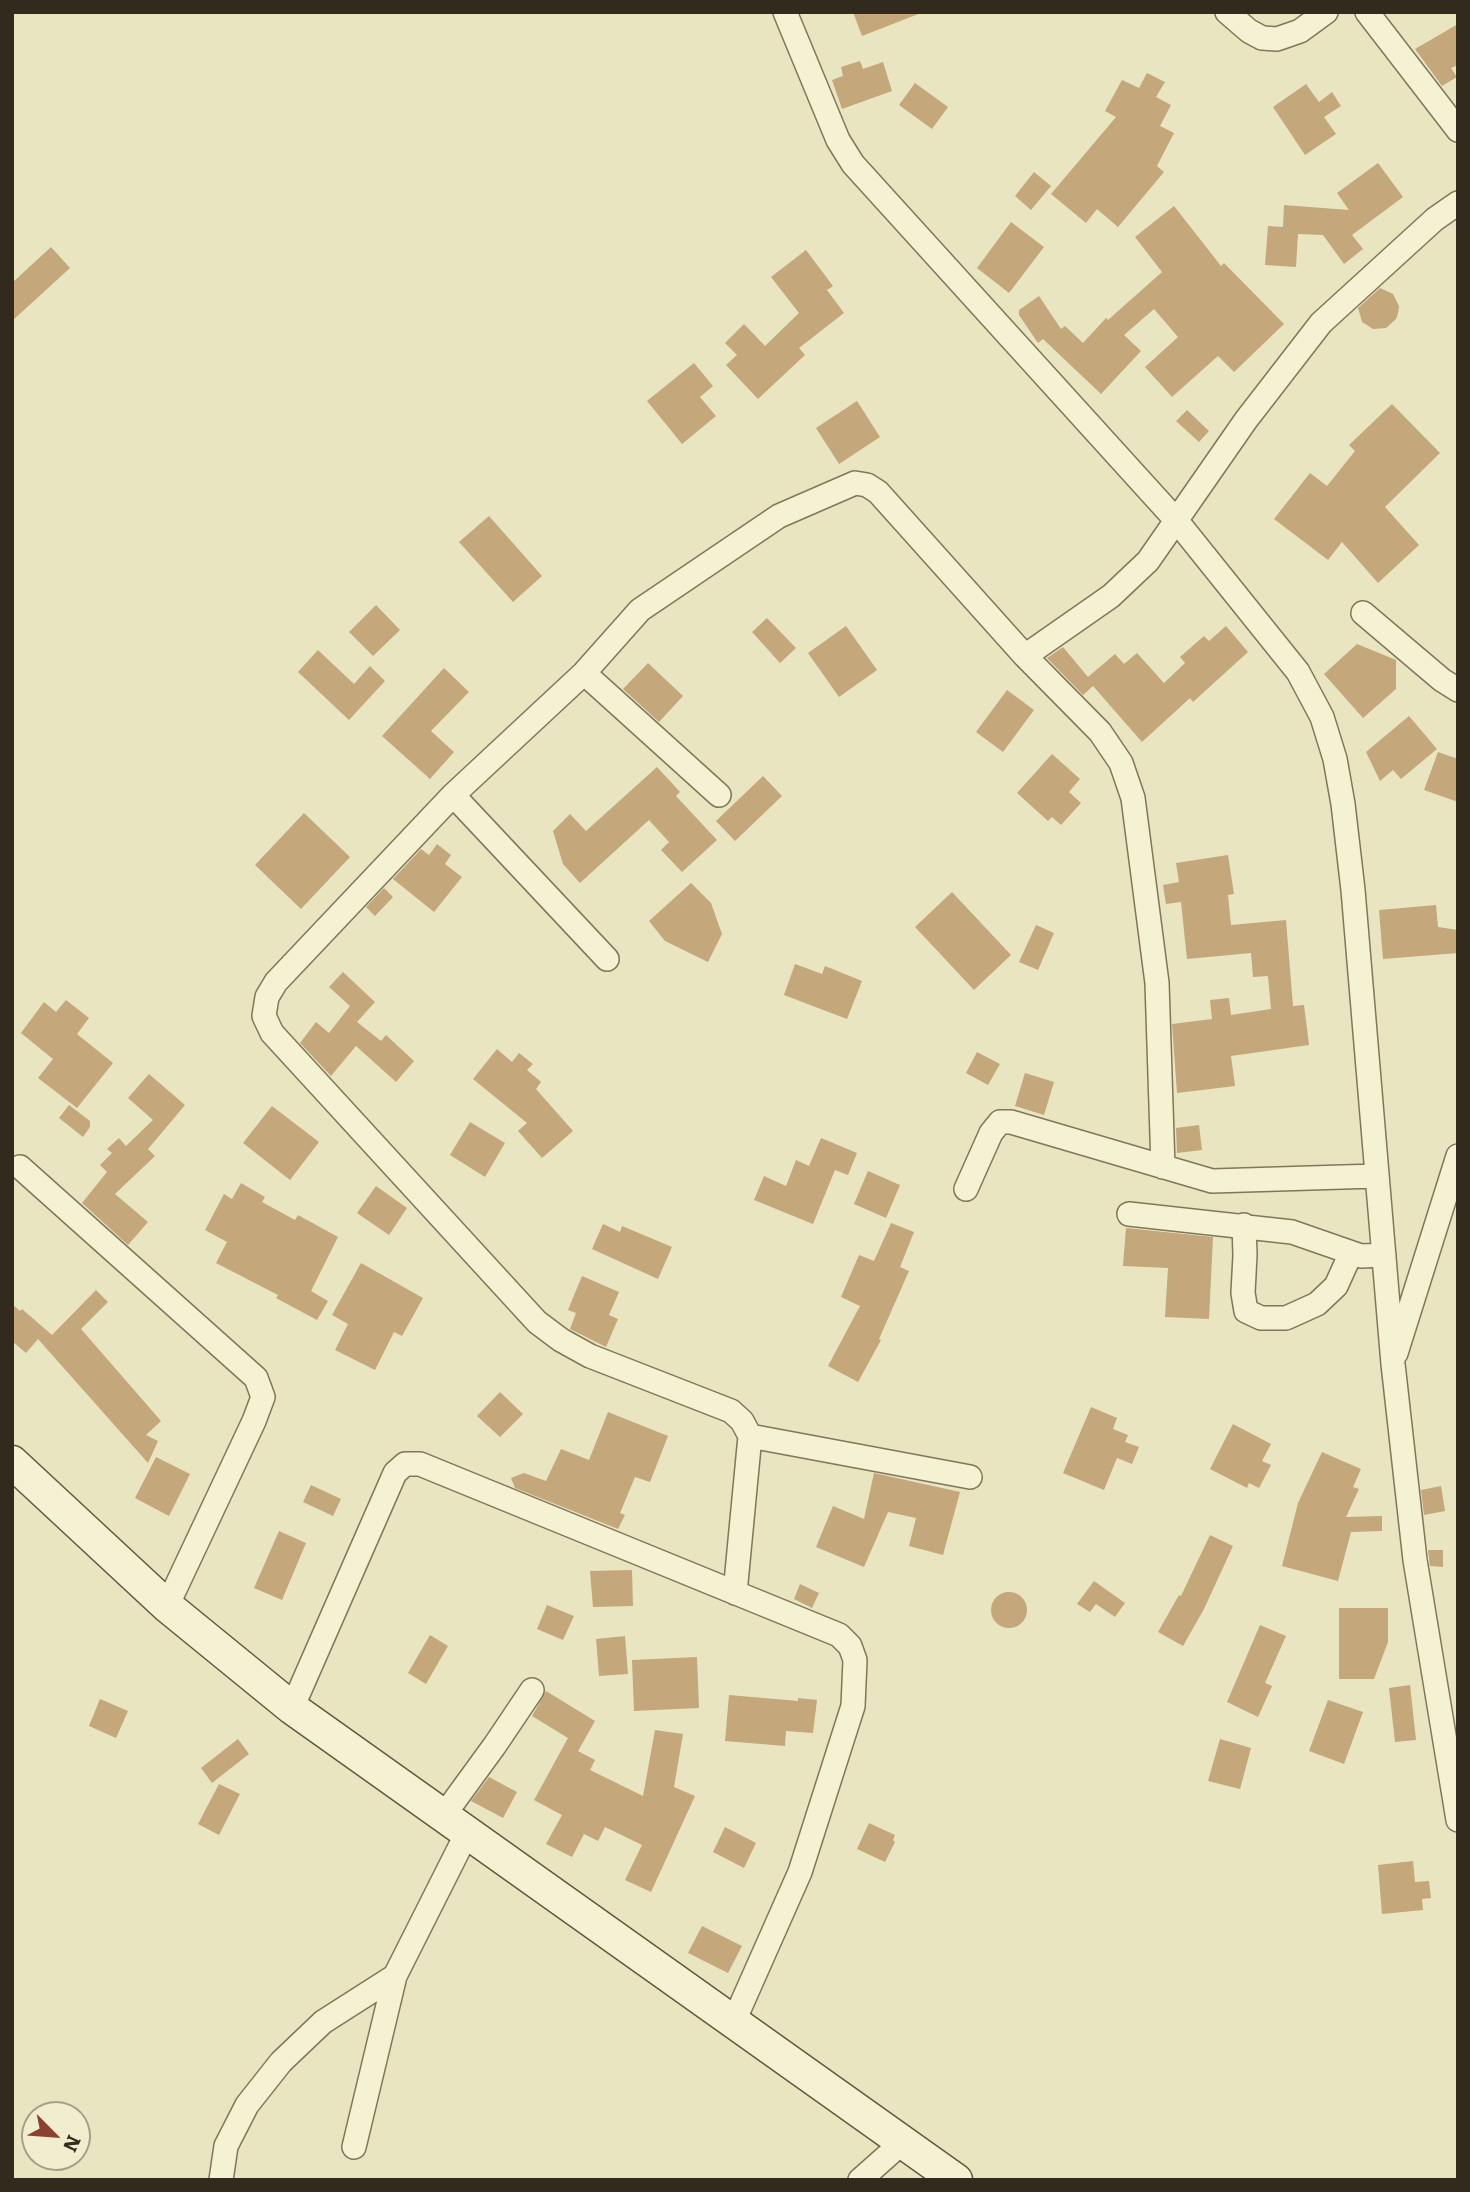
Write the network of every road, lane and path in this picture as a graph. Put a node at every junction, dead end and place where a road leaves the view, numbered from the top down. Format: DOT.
graph roads {
  1 [pos="785,12"];
  2 [pos="1227,12"];
  3 [pos="1326,12"];
  4 [pos="1367,12"];
  5 [pos="1458,130"];
  6 [pos="1458,203"];
  7 [pos="1176,520"];
  8 [pos="1363,613"];
  9 [pos="1025,656"];
  10 [pos="584,673"];
  11 [pos="1458,690"];
  12 [pos="453,795"];
  13 [pos="719,795"];
  14 [pos="607,959"];
  15 [pos="1458,1156"];
  16 [pos="20,1167"];
  17 [pos="1163,1167"];
  18 [pos="1376,1176"];
  19 [pos="966,1189"];
  20 [pos="1129,1214"];
  21 [pos="1244,1225"];
  22 [pos="1351,1253"];
  23 [pos="1384,1255"];
  24 [pos="1393,1363"];
  25 [pos="750,1436"];
  26 [pos="12,1462"];
  27 [pos="970,1477"];
  28 [pos="735,1593"];
  29 [pos="167,1606"];
  30 [pos="532,1690"];
  31 [pos="292,1708"];
  32 [pos="1458,1820"];
  33 [pos="455,1824"];
  34 [pos="395,1976"];
  35 [pos="734,2021"];
  36 [pos="904,2141"];
  37 [pos="354,2147"];
  38 [pos="221,2180"];
  39 [pos="860,2180"];
  40 [pos="956,2180"];
  1 -- 7 [label="street"];
  2 -- 3 [label="street"];
  4 -- 5 [label="street"];
  6 -- 7 [label="street"];
  7 -- 9 [label="street"];
  7 -- 18 [label="street"];
  8 -- 11 [label="street"];
  9 -- 10 [label="street"];
  9 -- 17 [label="street"];
  10 -- 12 [label="street"];
  10 -- 13 [label="street"];
  12 -- 14 [label="street"];
  12 -- 25 [label="street"];
  15 -- 24 [label="street"];
  16 -- 29 [label="street"];
  17 -- 18 [label="street"];
  17 -- 19 [label="street"];
  18 -- 23 [label="street"];
  20 -- 21 [label="street"];
  21 -- 22 [label="street"];
  21 -- 22 [label="street"];
  22 -- 23 [label="street"];
  23 -- 24 [label="street"];
  24 -- 32 [label="street"];
  25 -- 27 [label="street"];
  25 -- 28 [label="street"];
  26 -- 29 [label="main road"];
  28 -- 31 [label="street"];
  28 -- 35 [label="street"];
  29 -- 31 [label="main road"];
  30 -- 33 [label="street"];
  31 -- 33 [label="main road"];
  33 -- 34 [label="street"];
  33 -- 35 [label="main road"];
  34 -- 37 [label="street"];
  34 -- 38 [label="street"];
  35 -- 36 [label="main road"];
  36 -- 39 [label="street"];
  36 -- 40 [label="main road"];
}
